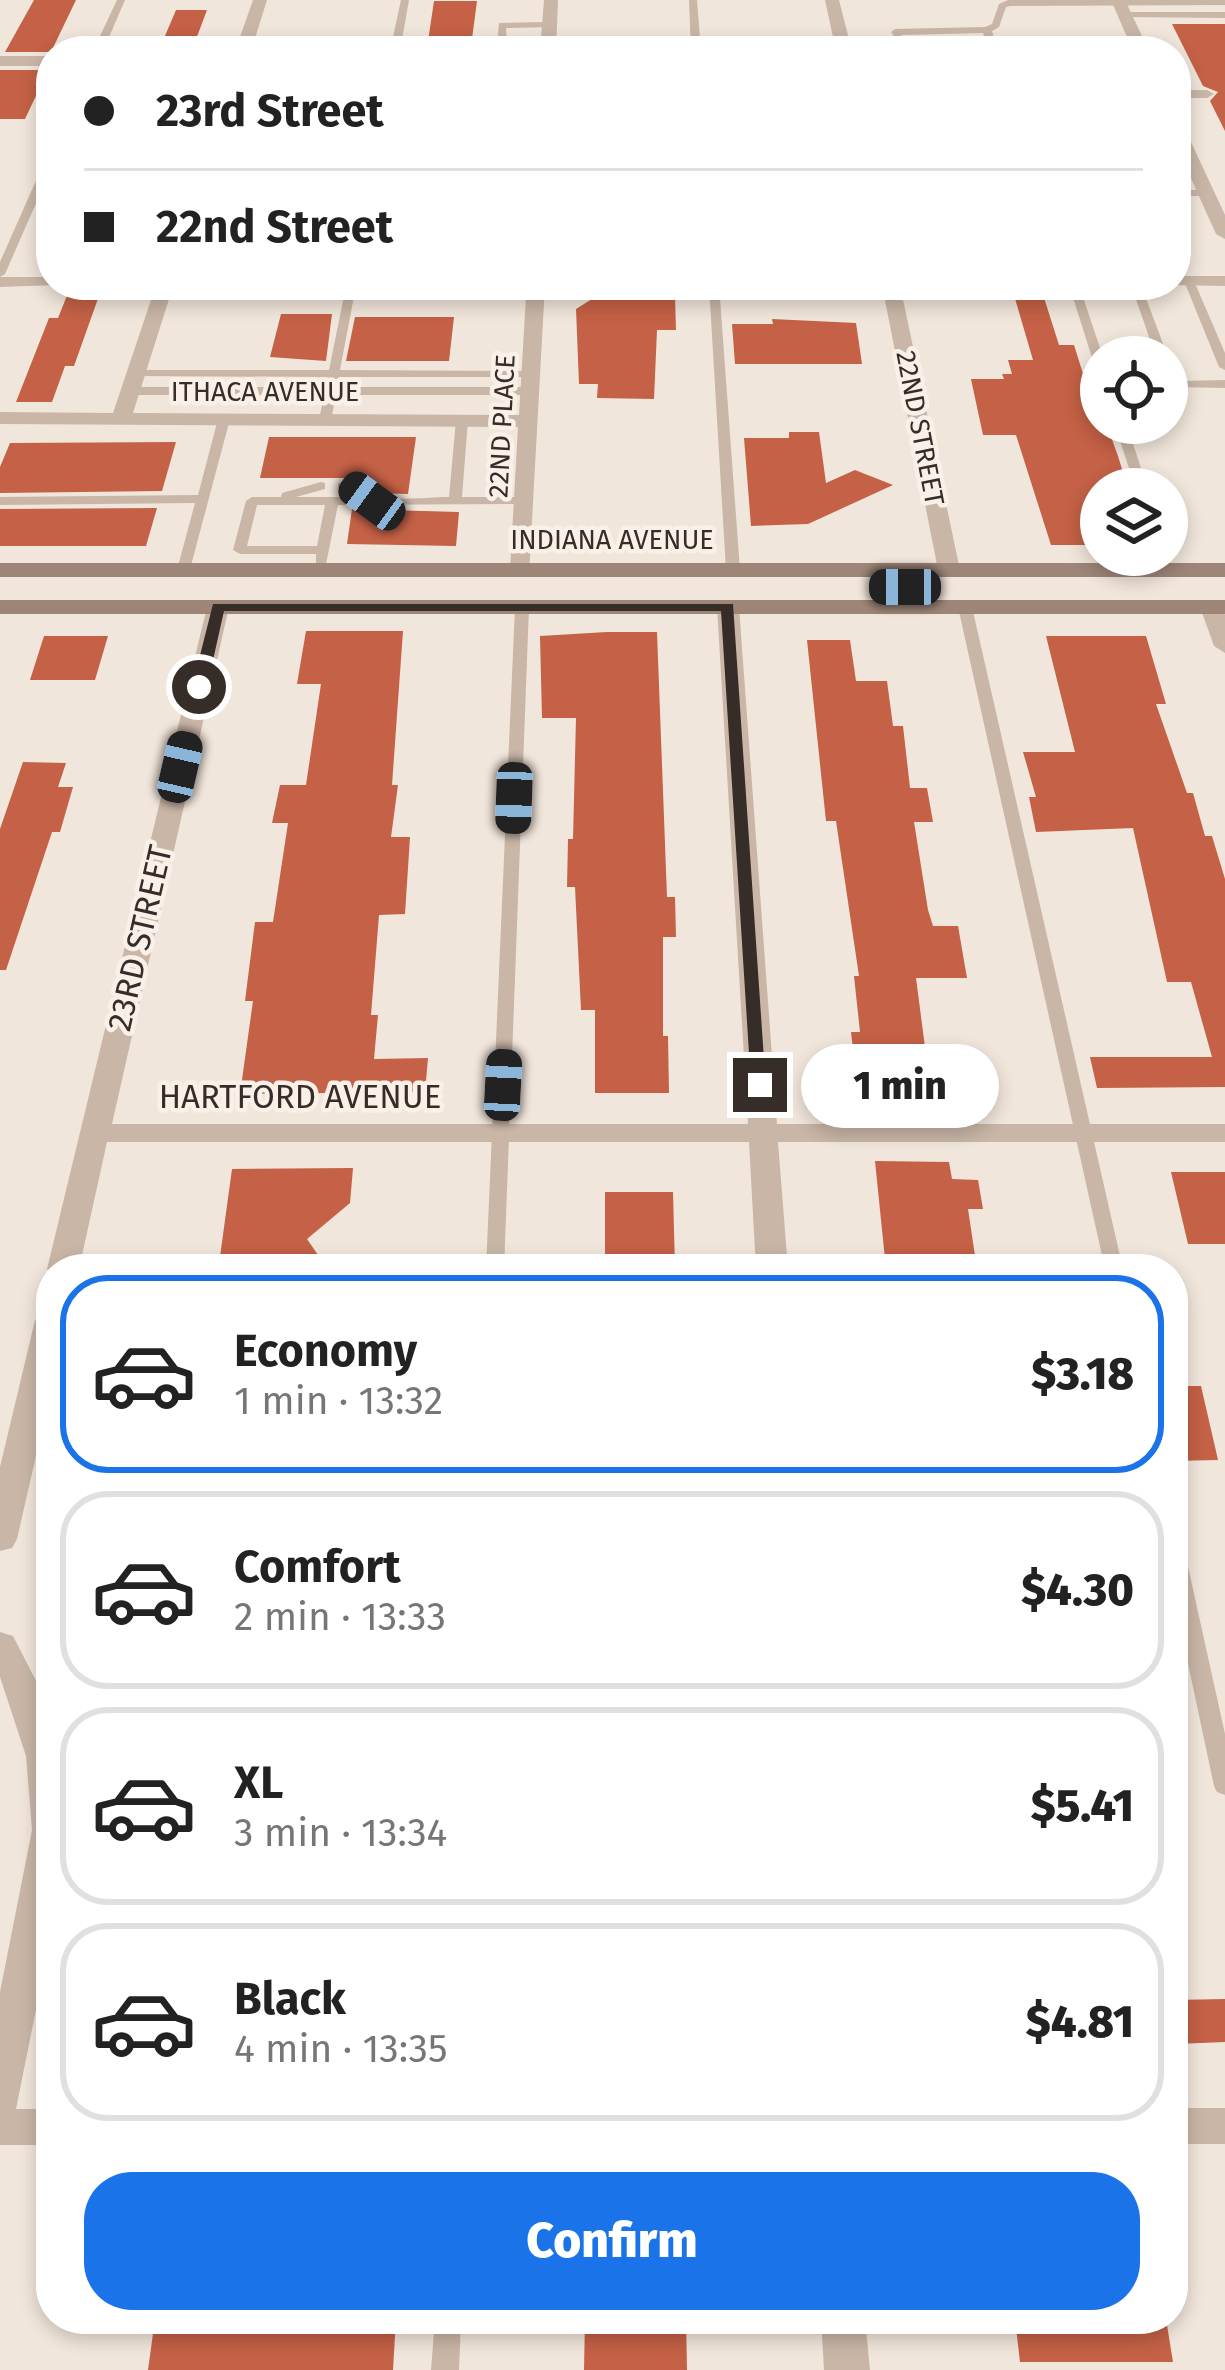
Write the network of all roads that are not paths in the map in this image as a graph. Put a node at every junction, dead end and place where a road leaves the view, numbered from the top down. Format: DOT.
graph roads {
  1 [pos="121,0"];
  2 [pos="260,0"];
  3 [pos="405,0"];
  4 [pos="551,0"];
  5 [pos="693,0"];
  6 [pos="832,0"];
  7 [pos="1185,1"];
  8 [pos="1225,2"];
  9 [pos="1120,6"];
  10 [pos="502,7"];
  11 [pos="1225,15"];
  12 [pos="502,25"];
  13 [pos="550,25"];
  14 [pos="898,31"];
  15 [pos="105,36"];
  16 [pos="248,36"];
  17 [pos="398,36"];
  18 [pos="502,36"];
  19 [pos="549,36"];
  20 [pos="695,36"];
  21 [pos="840,36"];
  22 [pos="899,36"];
  23 [pos="992,36"];
  24 [pos="1134,36"];
  25 [pos="0,61"];
  26 [pos="36,61"];
  27 [pos="1191,94"];
  28 [pos="1207,94"];
  29 [pos="1191,160"];
  30 [pos="36,193"];
  31 [pos="1191,193"];
  32 [pos="1206,193"];
  33 [pos="1225,234"];
  34 [pos="0,278"];
  35 [pos="36,281"];
  36 [pos="1191,281"];
  37 [pos="1225,281"];
  38 [pos="1191,297"];
  39 [pos="160,300"];
  40 [pos="348,300"];
  41 [pos="535,300"];
  42 [pos="715,300"];
  43 [pos="894,300"];
  44 [pos="1079,300"];
  45 [pos="1141,300"];
  46 [pos="1091,336"];
  47 [pos="1154,336"];
  48 [pos="1225,367"];
  49 [pos="334,373"];
  50 [pos="133,382"];
  51 [pos="531,383"];
  52 [pos="1225,385"];
  53 [pos="1188,386"];
  54 [pos="330,391"];
  55 [pos="0,418"];
  56 [pos="121,419"];
  57 [pos="224,419"];
  58 [pos="325,420"];
  59 [pos="463,420"];
  60 [pos="529,421"];
  61 [pos="321,486"];
  62 [pos="342,486"];
  63 [pos="203,499"];
  64 [pos="0,501"];
  65 [pos="272,501"];
  66 [pos="332,501"];
  67 [pos="372,501"];
  68 [pos="455,501"];
  69 [pos="525,501"];
  70 [pos="321,560"];
  71 [pos="1080,567"];
  72 [pos="1188,567"];
  73 [pos="0,570"];
  74 [pos="184,570"];
  75 [pos="521,570"];
  76 [pos="733,570"];
  77 [pos="949,570"];
  78 [pos="1225,570"];
  79 [pos="1080,573"];
  80 [pos="0,595"];
  81 [pos="1220,600"];
  82 [pos="0,607"];
  83 [pos="218,607"];
  84 [pos="522,607"];
  85 [pos="728,607"];
  86 [pos="970,607"];
  87 [pos="1225,646"];
  88 [pos="501,1132"];
  89 [pos="763,1132"];
  90 [pos="1084,1132"];
  91 [pos="1225,1132"];
  92 [pos="94,1133"];
  93 [pos="66,1254"];
  94 [pos="496,1254"];
  95 [pos="771,1254"];
  96 [pos="1111,1254"];
  97 [pos="36,1384"];
  98 [pos="0,1539"];
  99 [pos="1188,1614"];
  100 [pos="0,1645"];
  101 [pos="36,1712"];
  102 [pos="1225,1786"];
  103 [pos="36,1909"];
  104 [pos="0,2098"];
  105 [pos="1188,2126"];
  106 [pos="1225,2126"];
  107 [pos="0,2127"];
  108 [pos="36,2127"];
  109 [pos="447,2334"];
  110 [pos="844,2334"];
  111 [pos="445,2370"];
  112 [pos="847,2370"];
  1 -- 15 [label="lane"];
  2 -- 16 [label="street"];
  3 -- 17 [label="lane"];
  4 -- 13 [label="street"];
  5 -- 20 [label="lane"];
  6 -- 21 [label="street"];
  7 -- 8 [label="lane"];
  7 -- 9 [label="lane"];
  9 -- 11 [label="lane"];
  9 -- 23 [label="lane"];
  9 -- 24 [label="street"];
  10 -- 12 [label="lane"];
  12 -- 13 [label="lane"];
  12 -- 18 [label="lane"];
  13 -- 19 [label="street"];
  14 -- 22 [label="lane"];
  25 -- 26 [label="street"];
  27 -- 28 [label="street"];
  29 -- 32 [label="street"];
  30 -- 34 [label="lane"];
  31 -- 32 [label="lane"];
  32 -- 33 [label="street"];
  34 -- 35 [label="street"];
  36 -- 37 [label="street"];
  38 -- 48 [label="lane"];
  39 -- 50 [label="street"];
  40 -- 49 [label="lane"];
  41 -- 51 [label="street, 22ND PLACE"];
  42 -- 76 [label="lane"];
  43 -- 77 [label="street, 22ND STREET"];
  44 -- 46 [label="lane"];
  45 -- 47 [label="lane"];
  49 -- 50 [label="lane"];
  49 -- 51 [label="lane"];
  49 -- 54 [label="lane"];
  50 -- 54 [label="lane"];
  50 -- 56 [label="street"];
  51 -- 54 [label="lane"];
  51 -- 60 [label="street, 22ND PLACE"];
  52 -- 53 [label="lane"];
  54 -- 58 [label="lane"];
  55 -- 56 [label="street, ITHACA AVENUE"];
  56 -- 57 [label="street, ITHACA AVENUE"];
  57 -- 58 [label="street, ITHACA AVENUE"];
  57 -- 63 [label="lane"];
  58 -- 59 [label="street, ITHACA AVENUE"];
  59 -- 60 [label="street, ITHACA AVENUE"];
  59 -- 68 [label="lane"];
  60 -- 69 [label="street, 22ND PLACE"];
  61 -- 65 [label="lane"];
  62 -- 67 [label="lane"];
  63 -- 64 [label="lane"];
  63 -- 74 [label="lane"];
  65 -- 66 [label="lane"];
  65 -- 70 [label="lane"];
  66 -- 67 [label="lane"];
  66 -- 70 [label="lane"];
  67 -- 68 [label="lane"];
  68 -- 69 [label="lane"];
  69 -- 75 [label="street, 22ND PLACE"];
  70 -- 74 [label="main road, INDIANA AVENUE"];
  70 -- 75 [label="main road, INDIANA AVENUE"];
  70 -- 85 [label="main road"];
  71 -- 77 [label="main road, INDIANA AVENUE"];
  72 -- 78 [label="main road, INDIANA AVENUE"];
  73 -- 74 [label="main road, INDIANA AVENUE"];
  75 -- 76 [label="main road, INDIANA AVENUE"];
  76 -- 77 [label="main road, INDIANA AVENUE"];
  79 -- 85 [label="main road"];
  80 -- 83 [label="main road"];
  81 -- 86 [label="main road"];
  81 -- 87 [label="street"];
  82 -- 83 [label="main road"];
  83 -- 84 [label="main road"];
  83 -- 92 [label="street, 23RD STREET"];
  84 -- 85 [label="main road"];
  84 -- 88 [label="lane"];
  85 -- 86 [label="main road"];
  85 -- 89 [label="street"];
  86 -- 90 [label="lane"];
  88 -- 89 [label="street, HARTFORD AVENUE"];
  88 -- 92 [label="street, HARTFORD AVENUE"];
  88 -- 94 [label="lane"];
  89 -- 90 [label="street, HARTFORD AVENUE"];
  89 -- 95 [label="street"];
  90 -- 91 [label="street, HARTFORD AVENUE"];
  90 -- 96 [label="lane"];
  92 -- 93 [label="street, 23RD STREET"];
  97 -- 98 [label="street"];
  99 -- 102 [label="lane"];
  100 -- 101 [label="street"];
  103 -- 104 [label="street"];
  105 -- 106 [label="street"];
  107 -- 108 [label="street"];
  109 -- 111 [label="lane"];
  110 -- 112 [label="street"];
}
